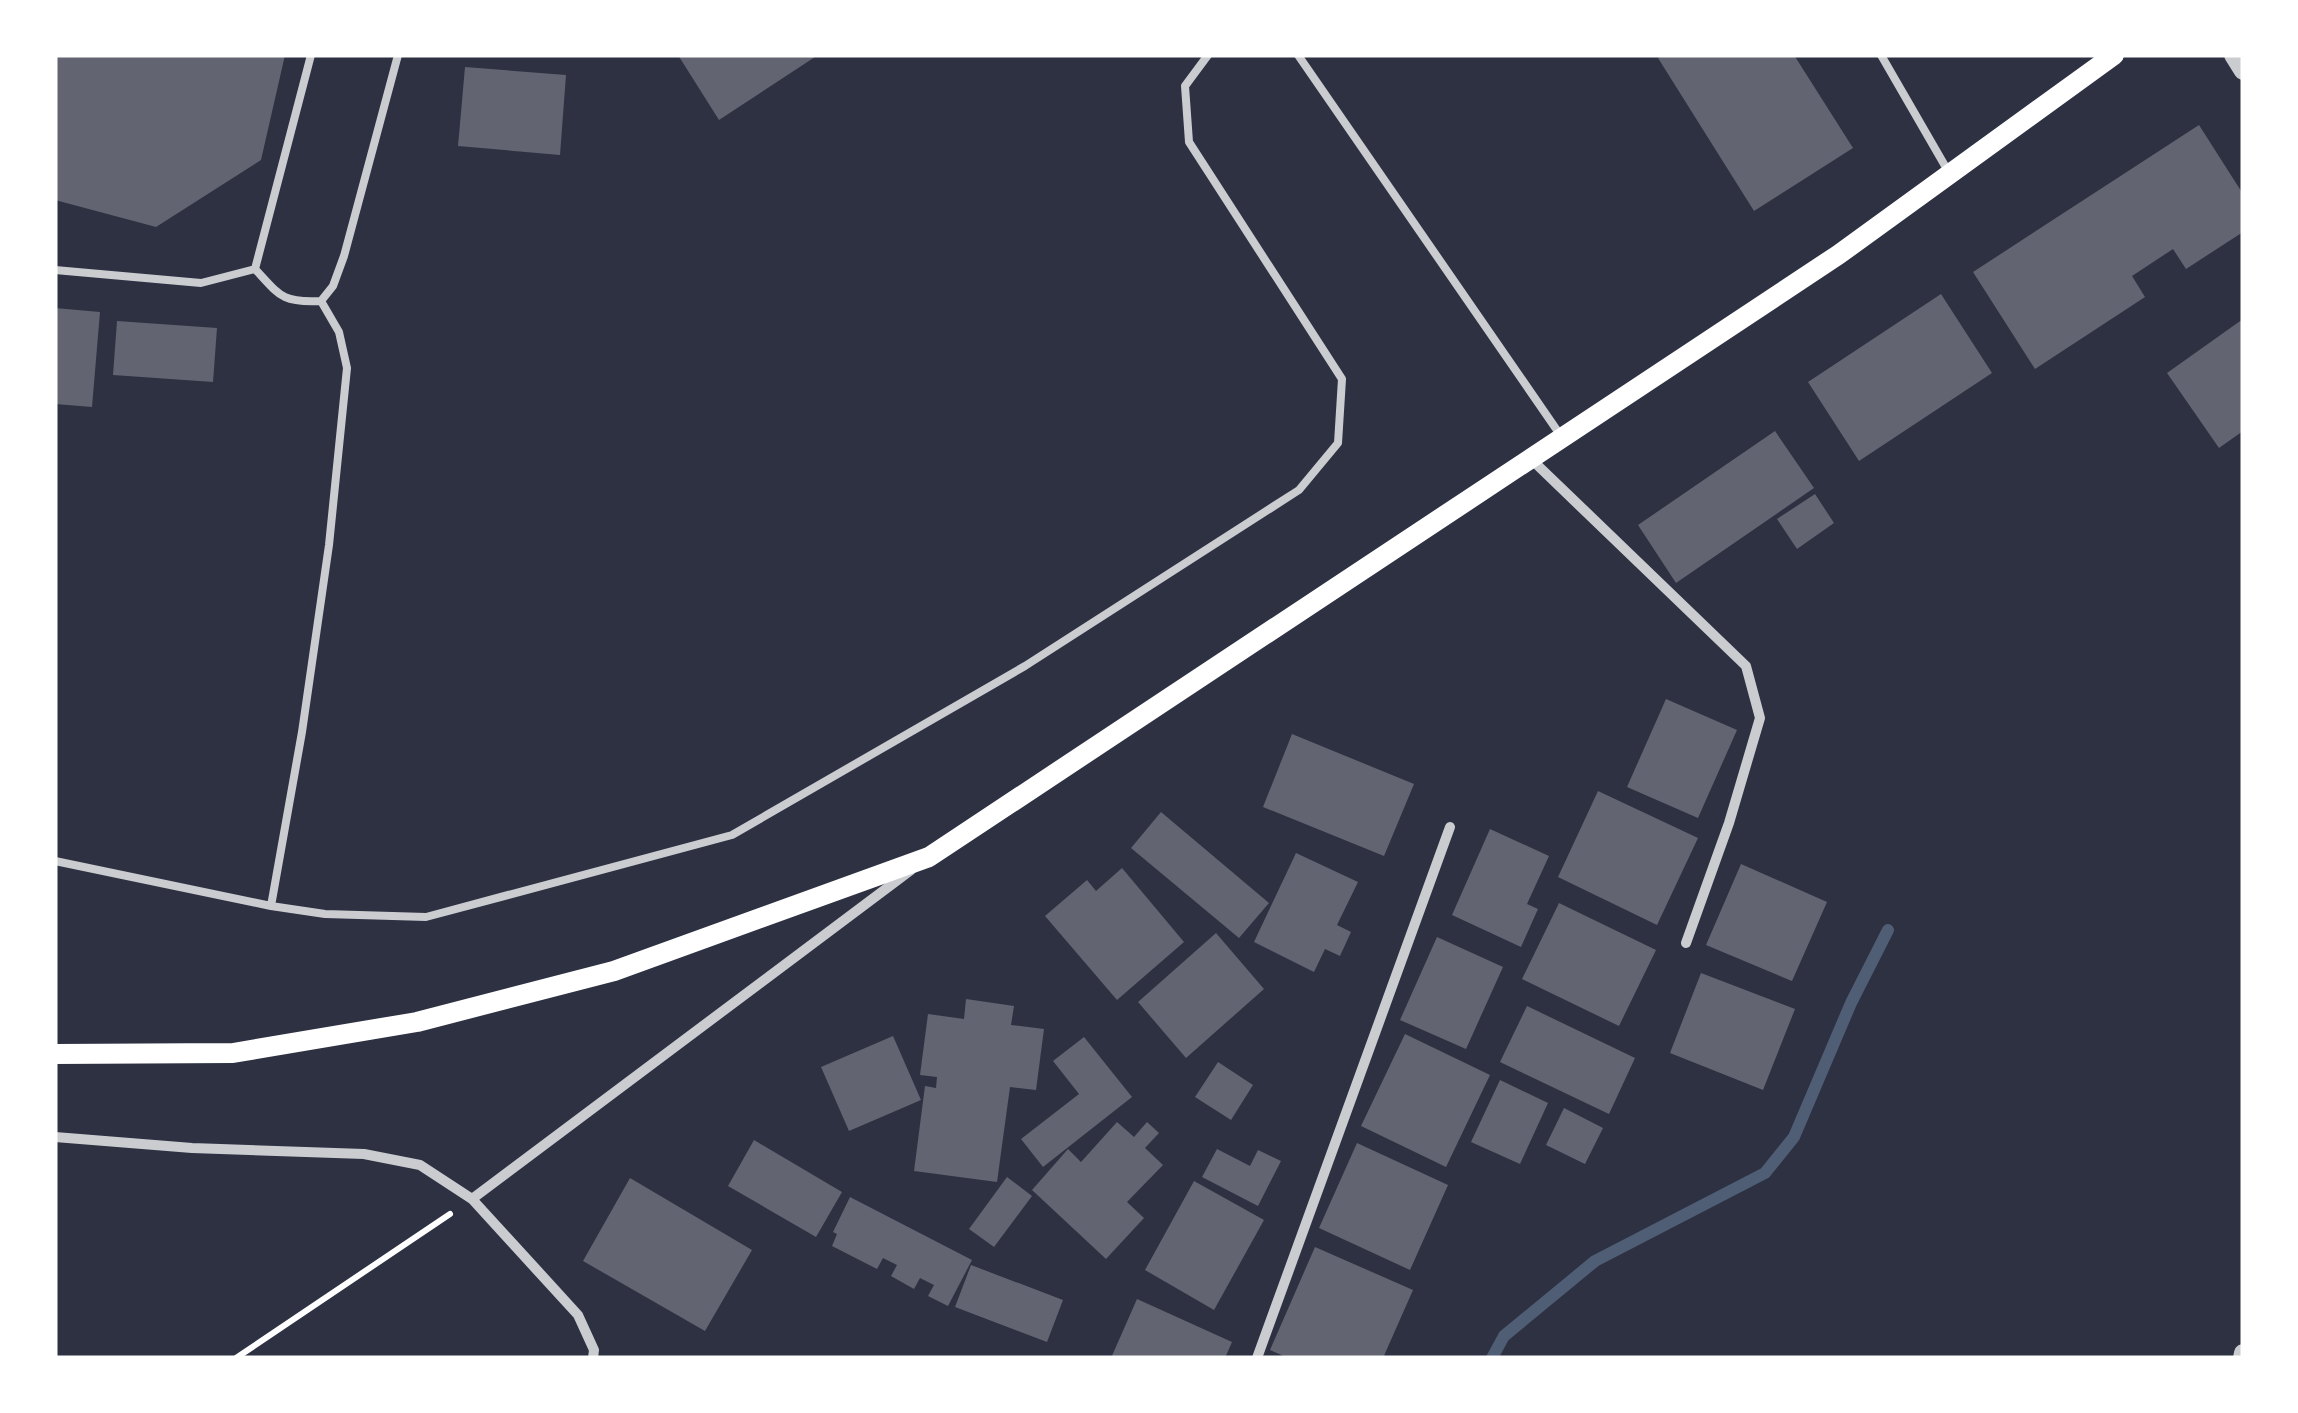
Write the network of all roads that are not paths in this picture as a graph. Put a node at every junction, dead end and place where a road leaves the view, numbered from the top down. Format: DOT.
graph roads {
  1 [pos="310,55"];
  2 [pos="398,55"];
  3 [pos="1208,55"];
  4 [pos="1298,55"];
  5 [pos="1881,55"];
  6 [pos="2114,55"];
  7 [pos="2232,55"];
  8 [pos="2243,71"];
  9 [pos="1950,175"];
  10 [pos="255,269"];
  11 [pos="55,270"];
  12 [pos="321,301"];
  13 [pos="1561,436"];
  14 [pos="1529,457"];
  15 [pos="1450,827"];
  16 [pos="929,857"];
  17 [pos="55,860"];
  18 [pos="270,906"];
  19 [pos="1686,943"];
  20 [pos="55,1054"];
  21 [pos="55,1137"];
  22 [pos="472,1199"];
  23 [pos="594,1358"];
  24 [pos="1257,1358"];
  1 -- 10 [label="lane"];
  2 -- 12 [label="lane"];
  3 -- 18 [label="lane"];
  4 -- 13 [label="lane"];
  5 -- 9 [label="lane"];
  6 -- 9 [label="main road"];
  7 -- 8 [label="street"];
  9 -- 13 [label="main road"];
  10 -- 11 [label="lane"];
  10 -- 12 [label="lane"];
  12 -- 18 [label="lane"];
  13 -- 14 [label="main road"];
  14 -- 16 [label="main road"];
  14 -- 19 [label="street"];
  15 -- 24 [label="street"];
  16 -- 20 [label="main road"];
  16 -- 22 [label="street"];
  17 -- 18 [label="lane"];
  21 -- 22 [label="street"];
  22 -- 23 [label="street"];
}
